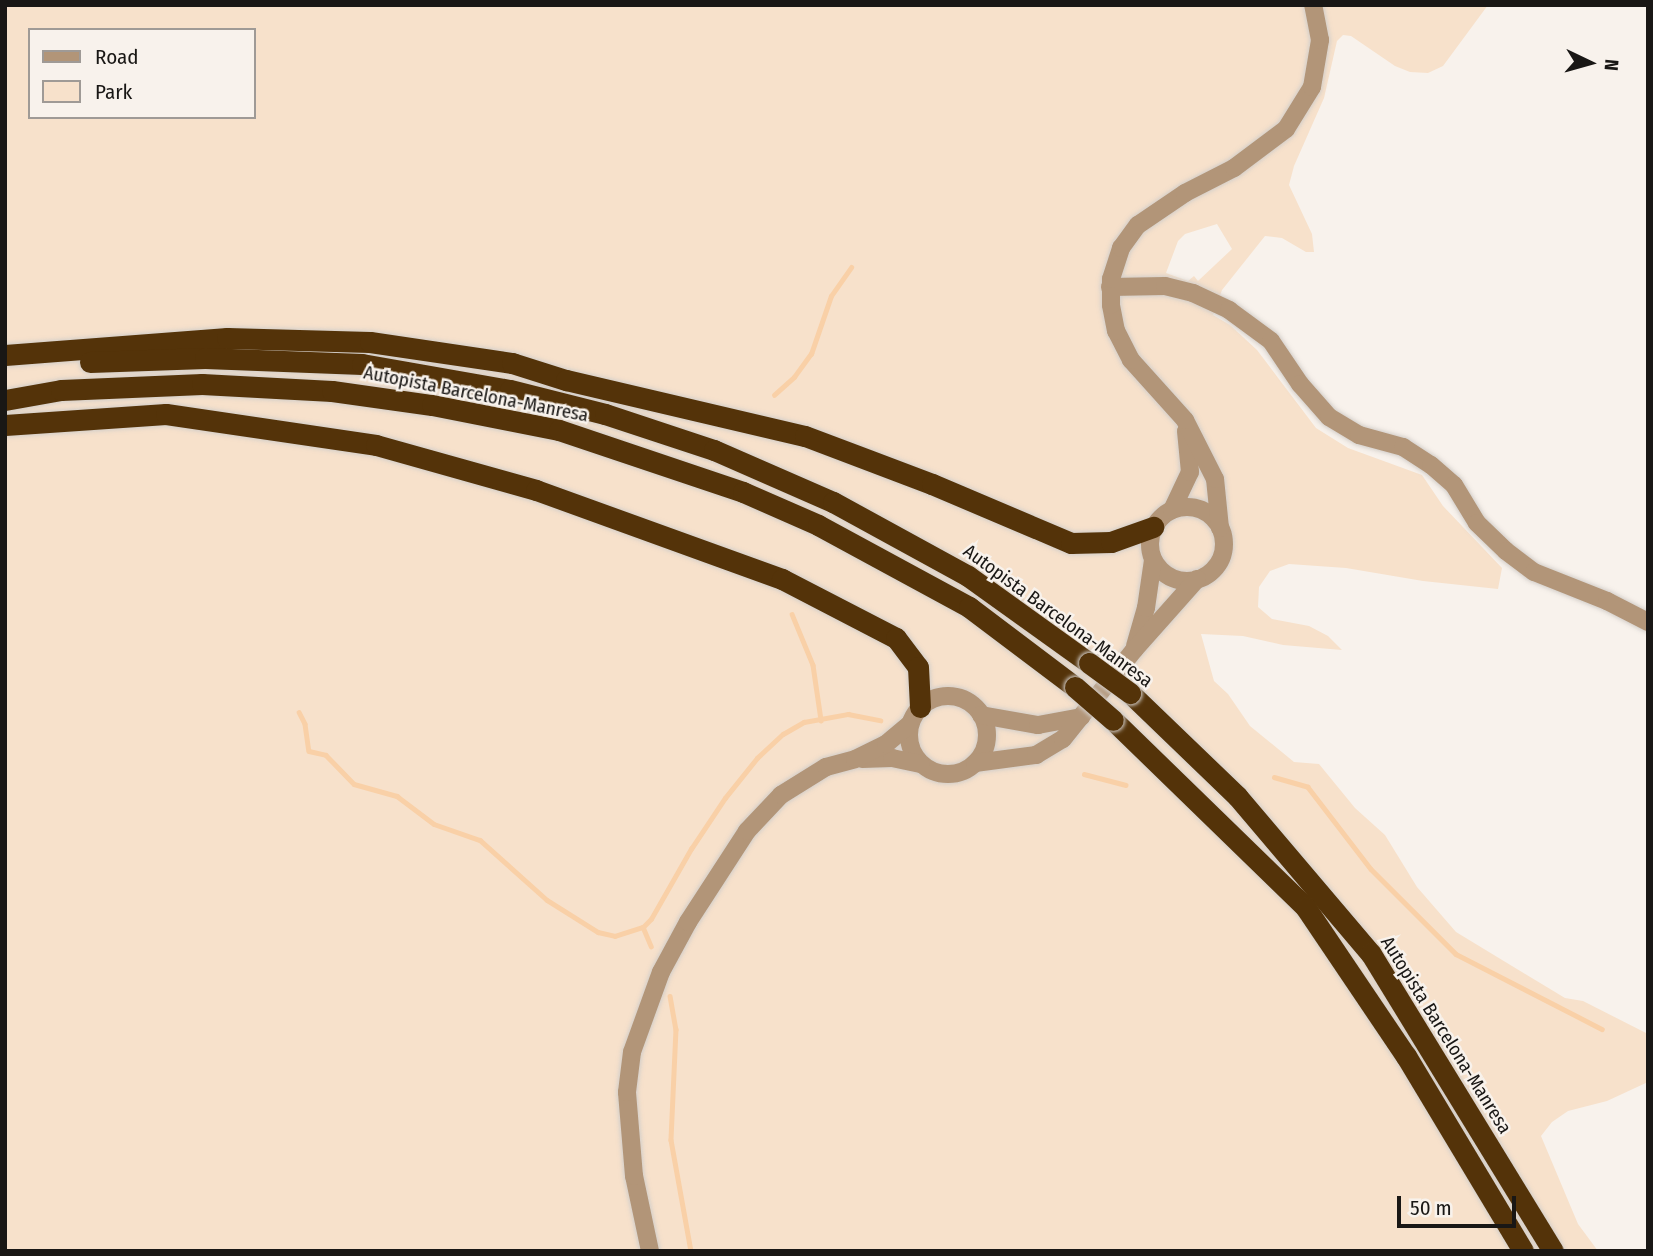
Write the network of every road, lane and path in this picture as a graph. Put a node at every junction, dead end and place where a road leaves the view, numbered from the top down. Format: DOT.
graph roads {
  1 [pos="1313,5"];
  2 [pos="1110,287"];
  3 [pos="5,355"];
  4 [pos="5,369"];
  5 [pos="5,400"];
  6 [pos="1185,420"];
  7 [pos="5,425"];
  8 [pos="1172,509"];
  9 [pos="1153,527"];
  10 [pos="1220,528"];
  11 [pos="1153,560"];
  12 [pos="1197,579"];
  13 [pos="1648,622"];
  14 [pos="1134,650"];
  15 [pos="981,715"];
  16 [pos="915,716"];
  17 [pos="1081,717"];
  18 [pos="855,759"];
  19 [pos="975,763"];
  20 [pos="920,764"];
  21 [pos="650,1251"];
  22 [pos="1523,1251"];
  23 [pos="1553,1251"];
  1 -- 2 [label="street"];
  2 -- 6 [label="street"];
  2 -- 13 [label="street"];
  3 -- 9 [label="highway"];
  4 -- 23 [label="highway, Autopista Barcelona-Manresa, bridge"];
  5 -- 22 [label="highway, Autopista Barcelona-Manresa, bridge"];
  6 -- 8 [label="street"];
  6 -- 10 [label="street"];
  7 -- 16 [label="highway"];
  8 -- 9 [label="street"];
  8 -- 10 [label="street"];
  9 -- 11 [label="street"];
  10 -- 12 [label="street"];
  11 -- 12 [label="street"];
  11 -- 14 [label="street"];
  12 -- 14 [label="street"];
  14 -- 17 [label="street"];
  15 -- 16 [label="street"];
  15 -- 17 [label="street"];
  15 -- 19 [label="street"];
  16 -- 18 [label="street"];
  16 -- 20 [label="street"];
  17 -- 19 [label="street"];
  18 -- 20 [label="street"];
  18 -- 21 [label="street"];
  19 -- 20 [label="street"];
}
